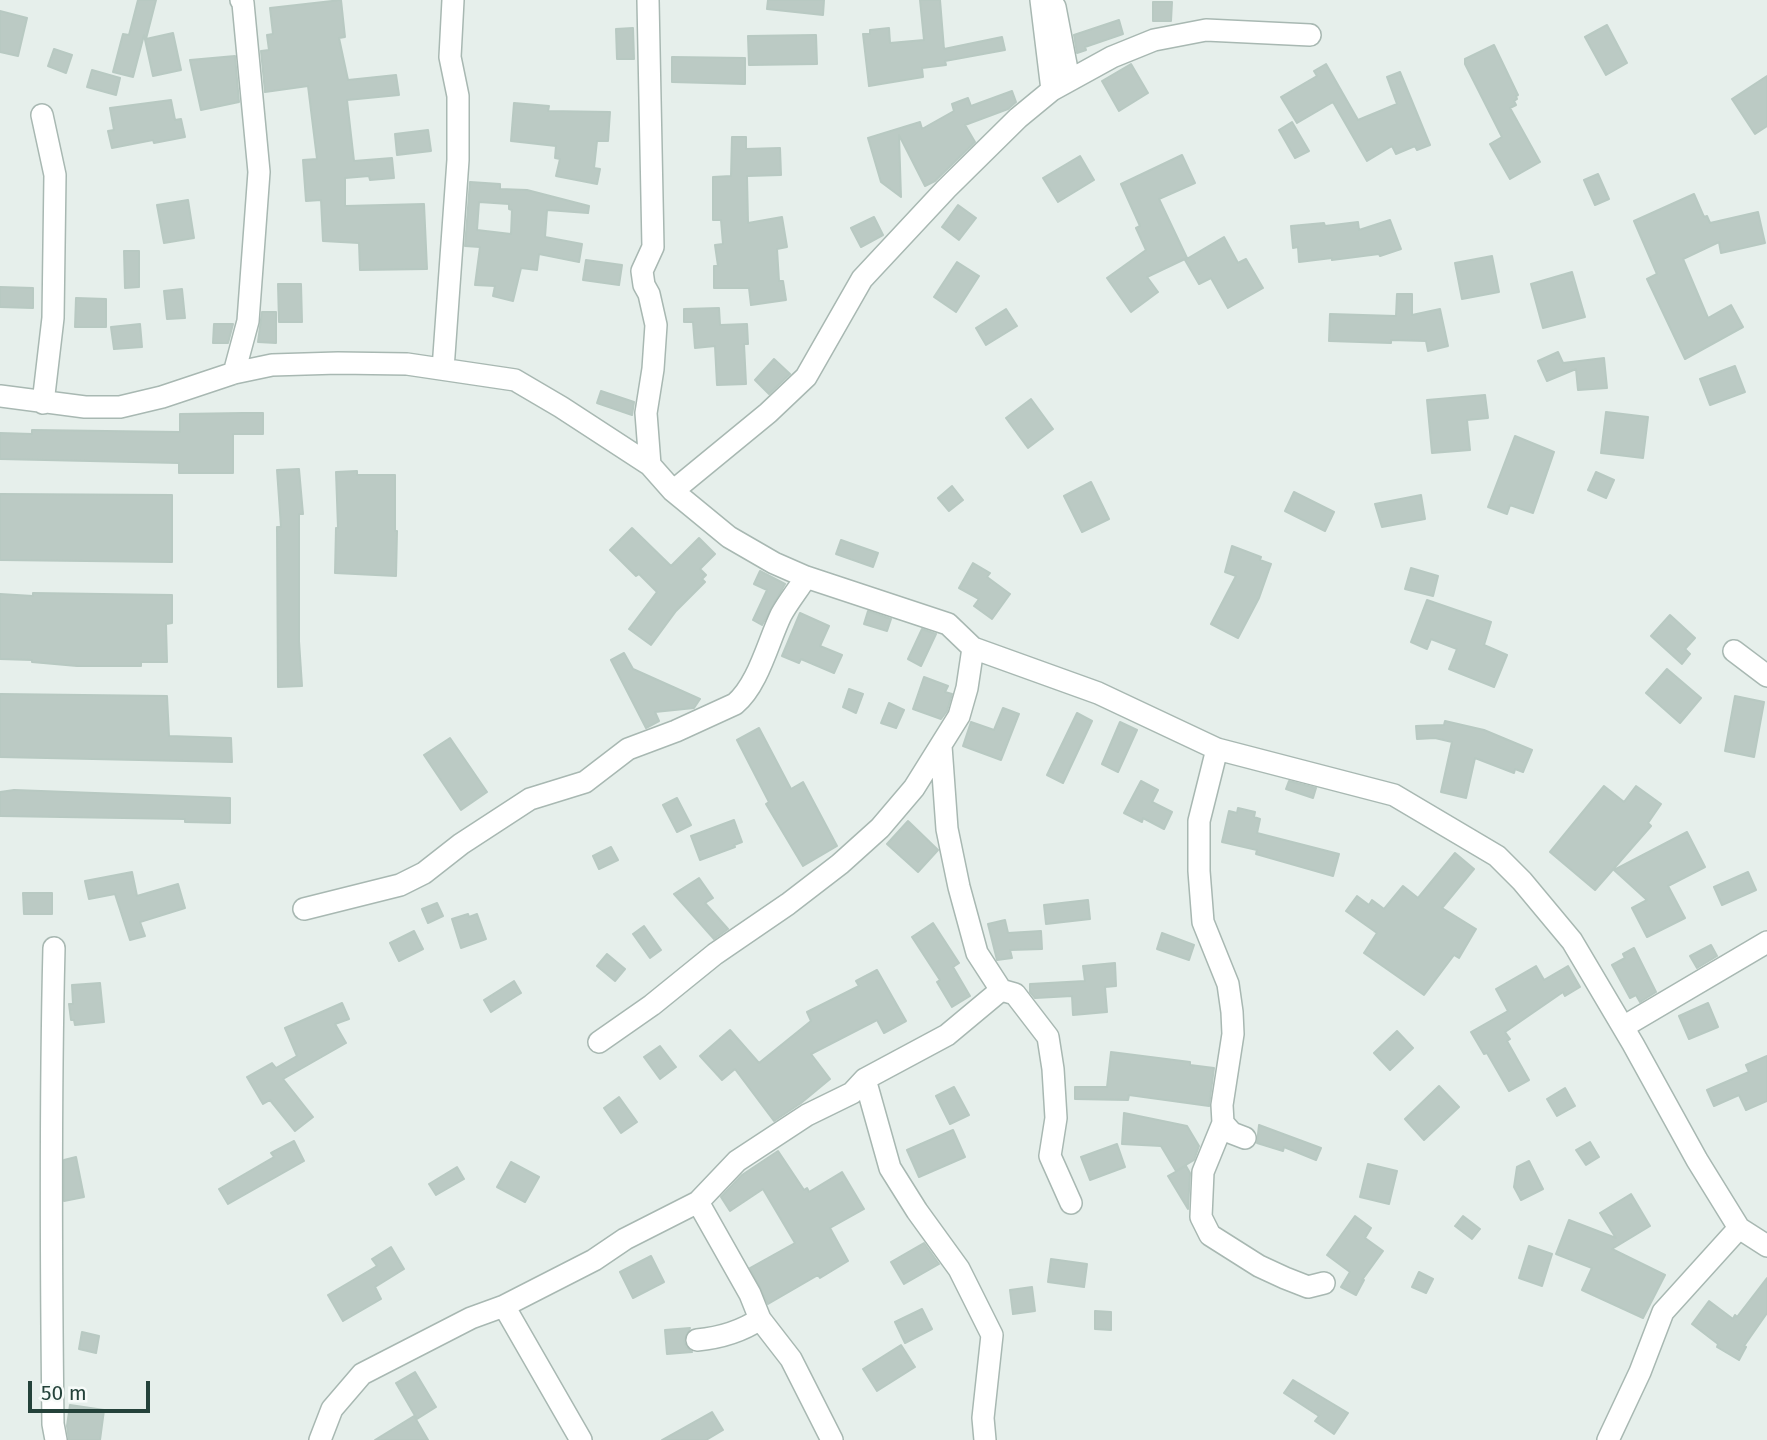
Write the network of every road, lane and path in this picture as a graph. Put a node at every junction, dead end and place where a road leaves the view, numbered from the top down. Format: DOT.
graph roads {
  1 [pos="241,0"];
  2 [pos="453,0"];
  3 [pos="648,0"];
  4 [pos="1041,0"];
  5 [pos="1054,0"];
  6 [pos="1310,35"];
  7 [pos="1060,85"];
  8 [pos="42,115"];
  9 [pos="443,369"];
  10 [pos="234,373"];
  11 [pos="0,396"];
  12 [pos="43,403"];
  13 [pos="650,465"];
  14 [pos="673,491"];
  15 [pos="806,577"];
  16 [pos="973,648"];
  17 [pos="1734,651"];
  18 [pos="1767,676"];
  19 [pos="941,746"];
  20 [pos="1217,749"];
  21 [pos="304,909"];
  22 [pos="1767,942"];
  23 [pos="54,948"];
  24 [pos="1001,990"];
  25 [pos="1623,1027"];
  26 [pos="598,1042"];
  27 [pos="865,1079"];
  28 [pos="1223,1124"];
  29 [pos="1245,1138"];
  30 [pos="698,1202"];
  31 [pos="1071,1203"];
  32 [pos="1739,1228"];
  33 [pos="1767,1246"];
  34 [pos="1324,1283"];
  35 [pos="504,1306"];
  36 [pos="760,1319"];
  37 [pos="697,1340"];
  38 [pos="56,1440"];
  39 [pos="320,1440"];
  40 [pos="581,1440"];
  41 [pos="832,1440"];
  42 [pos="985,1440"];
  43 [pos="1608,1440"];
  1 -- 10 [label="street"];
  2 -- 9 [label="street"];
  3 -- 13 [label="street"];
  4 -- 7 [label="street"];
  5 -- 7 [label="street"];
  6 -- 7 [label="street"];
  7 -- 14 [label="street"];
  8 -- 12 [label="street"];
  9 -- 10 [label="street"];
  9 -- 13 [label="street"];
  10 -- 12 [label="street"];
  11 -- 12 [label="street"];
  13 -- 14 [label="street"];
  14 -- 15 [label="street"];
  15 -- 16 [label="street"];
  15 -- 21 [label="street"];
  16 -- 19 [label="street"];
  16 -- 20 [label="street"];
  17 -- 18 [label="street"];
  19 -- 24 [label="street"];
  19 -- 26 [label="street"];
  20 -- 25 [label="street"];
  20 -- 28 [label="street"];
  22 -- 25 [label="street"];
  23 -- 38 [label="street"];
  24 -- 27 [label="street"];
  24 -- 31 [label="street"];
  25 -- 32 [label="street"];
  27 -- 30 [label="street"];
  27 -- 42 [label="street"];
  28 -- 29 [label="street"];
  28 -- 34 [label="street"];
  30 -- 35 [label="street"];
  30 -- 36 [label="street"];
  32 -- 33 [label="street"];
  32 -- 43 [label="street"];
  35 -- 39 [label="street"];
  35 -- 40 [label="street"];
  36 -- 37 [label="street"];
  36 -- 41 [label="street"];
}
